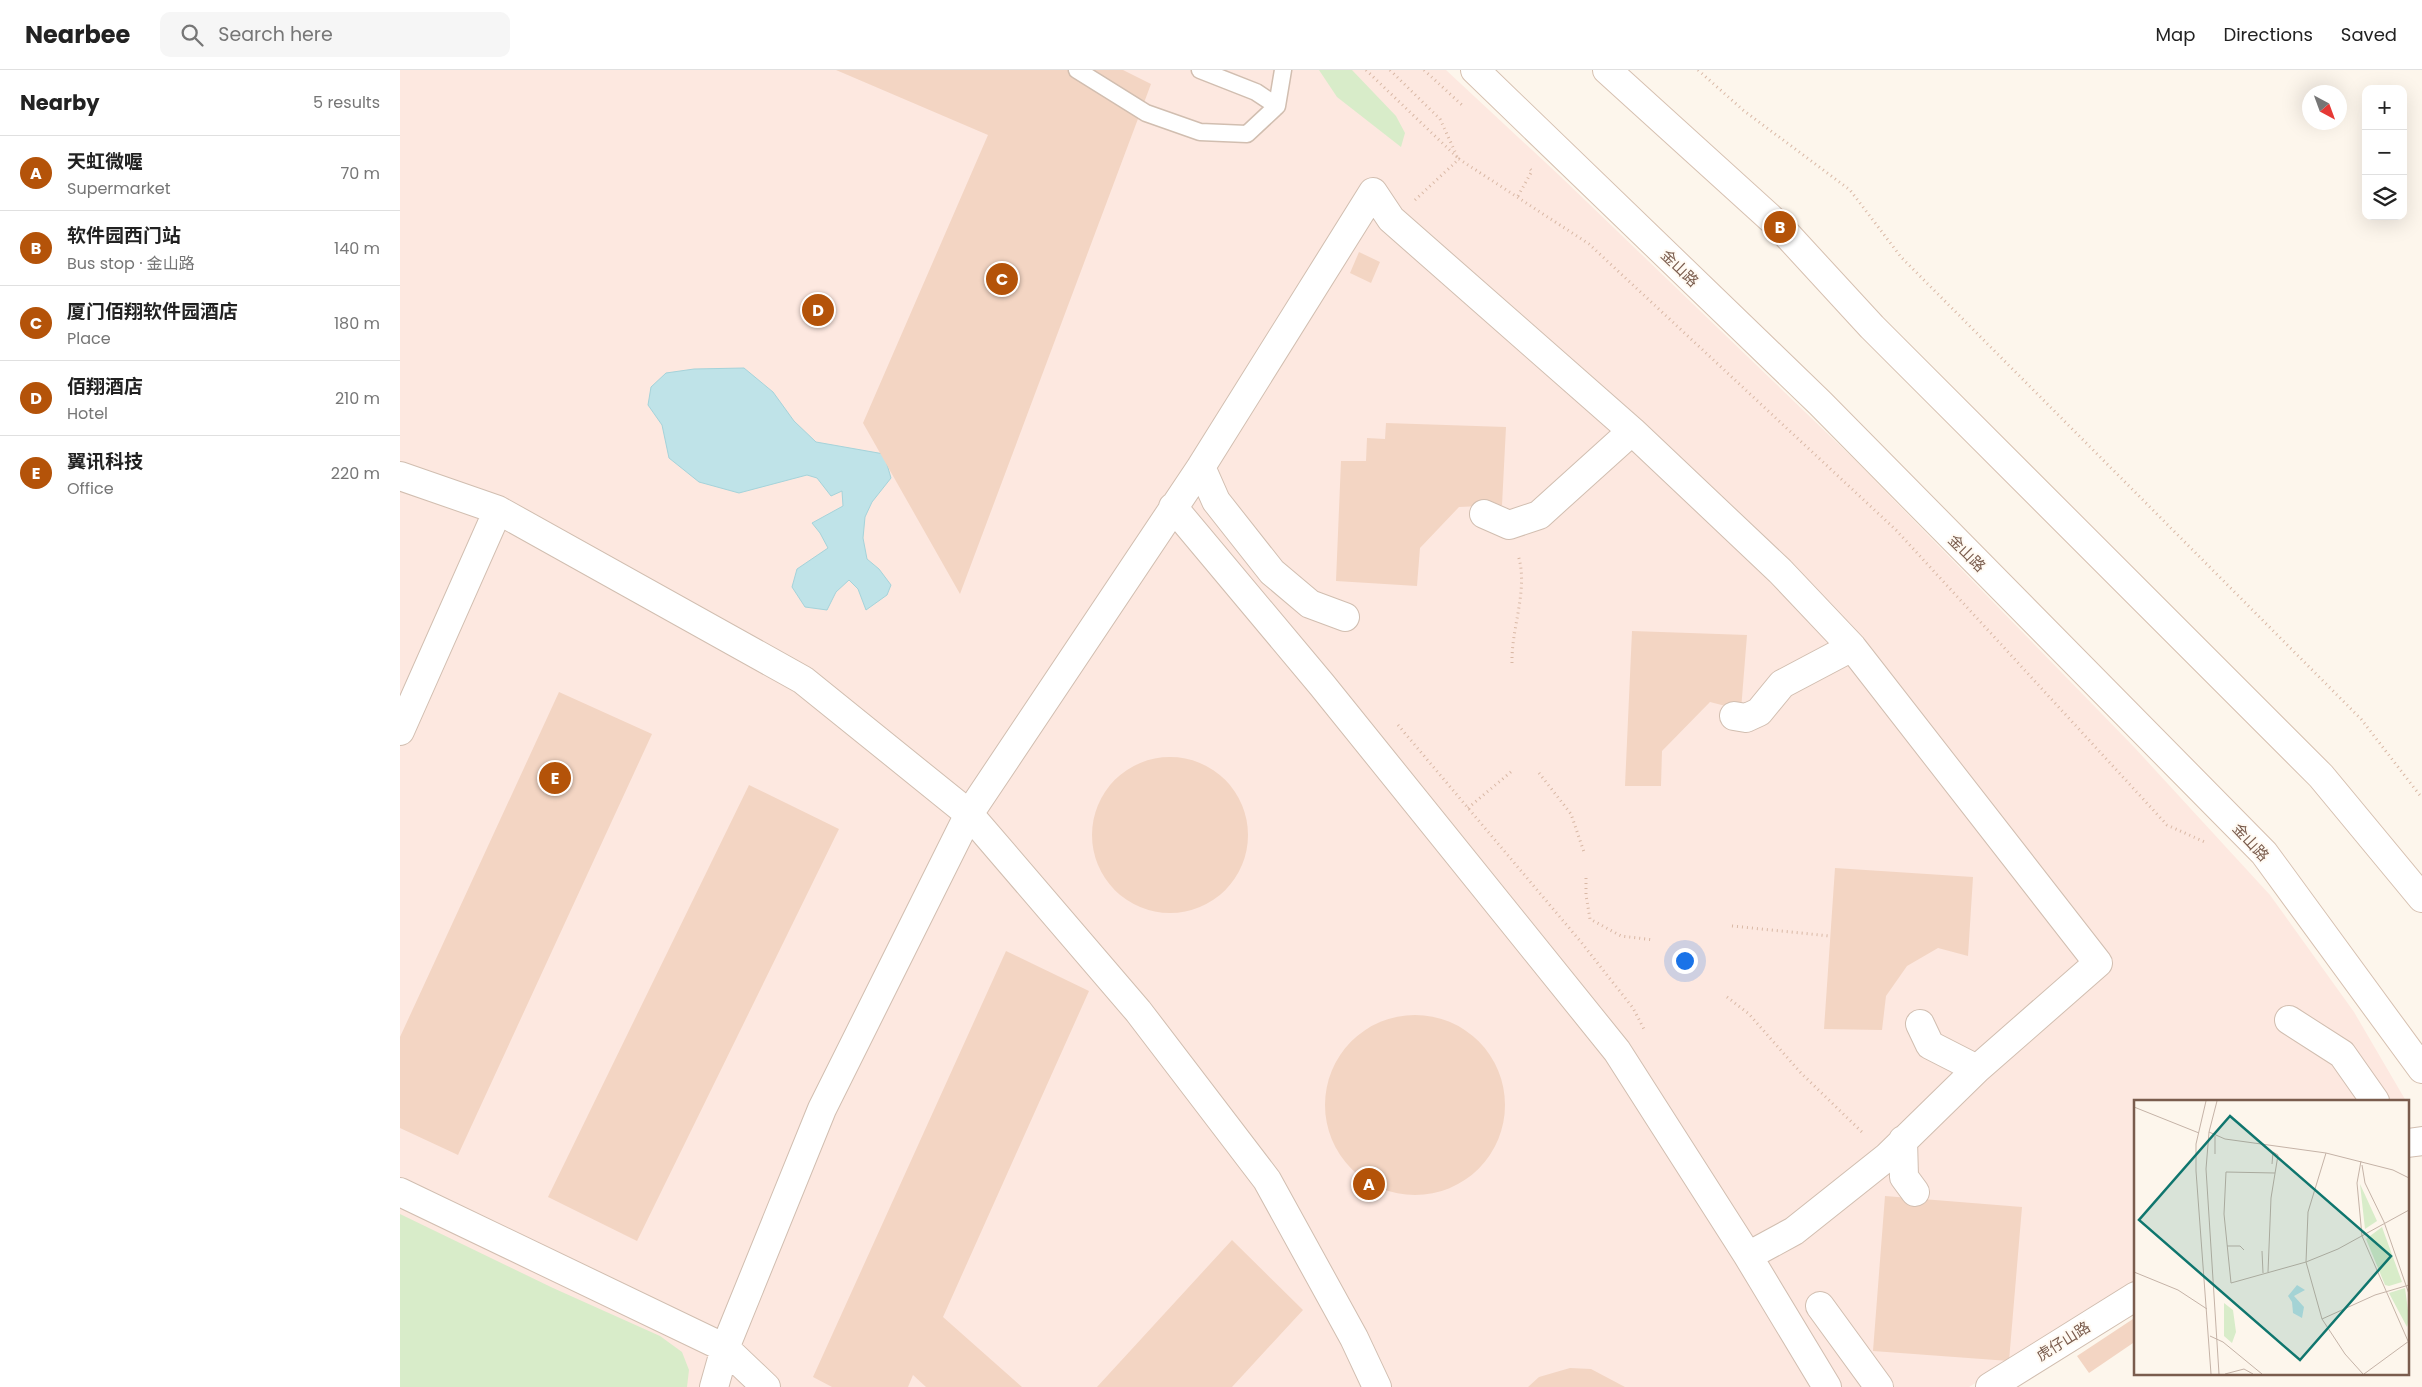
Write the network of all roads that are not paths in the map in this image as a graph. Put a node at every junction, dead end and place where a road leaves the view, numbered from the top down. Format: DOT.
graph roads {
  1 [pos="1077,70"];
  2 [pos="1200,70"];
  3 [pos="1283,70"];
  4 [pos="1475,70"];
  5 [pos="1607,70"];
  6 [pos="1277,106"];
  7 [pos="1632,431"];
  8 [pos="1200,467"];
  9 [pos="400,476"];
  10 [pos="1173,506"];
  11 [pos="498,510"];
  12 [pos="1484,514"];
  13 [pos="1345,616"];
  14 [pos="1852,647"];
  15 [pos="1734,716"];
  16 [pos="400,731"];
  17 [pos="969,814"];
  18 [pos="2422,898"];
  19 [pos="2288,1020"];
  20 [pos="1920,1024"];
  21 [pos="1977,1069"];
  22 [pos="2422,1069"];
  23 [pos="2374,1100"];
  24 [pos="1895,1148"];
  25 [pos="400,1192"];
  26 [pos="1915,1192"];
  27 [pos="1748,1256"];
  28 [pos="2134,1297"];
  29 [pos="1820,1306"];
  30 [pos="725,1348"];
  31 [pos="714,1387"];
  32 [pos="766,1387"];
  33 [pos="1377,1387"];
  34 [pos="1827,1387"];
  35 [pos="1879,1387"];
  36 [pos="1990,1387"];
  1 -- 6 [label="lane"];
  2 -- 6 [label="lane"];
  3 -- 6 [label="lane"];
  4 -- 22 [label="street, 金山路"];
  5 -- 18 [label="street"];
  7 -- 8 [label="street"];
  7 -- 12 [label="street"];
  7 -- 14 [label="street"];
  8 -- 10 [label="street"];
  8 -- 13 [label="street"];
  9 -- 11 [label="street"];
  10 -- 17 [label="street"];
  10 -- 27 [label="street"];
  11 -- 16 [label="street"];
  11 -- 17 [label="street"];
  14 -- 15 [label="street"];
  14 -- 21 [label="street"];
  17 -- 30 [label="street"];
  17 -- 33 [label="street"];
  19 -- 23 [label="street"];
  20 -- 21 [label="street"];
  21 -- 24 [label="street"];
  24 -- 26 [label="street"];
  24 -- 27 [label="street"];
  25 -- 30 [label="street"];
  27 -- 34 [label="street"];
  28 -- 36 [label="street, 虎仔山路"];
  29 -- 35 [label="street"];
  30 -- 31 [label="street"];
  30 -- 32 [label="street"];
}
